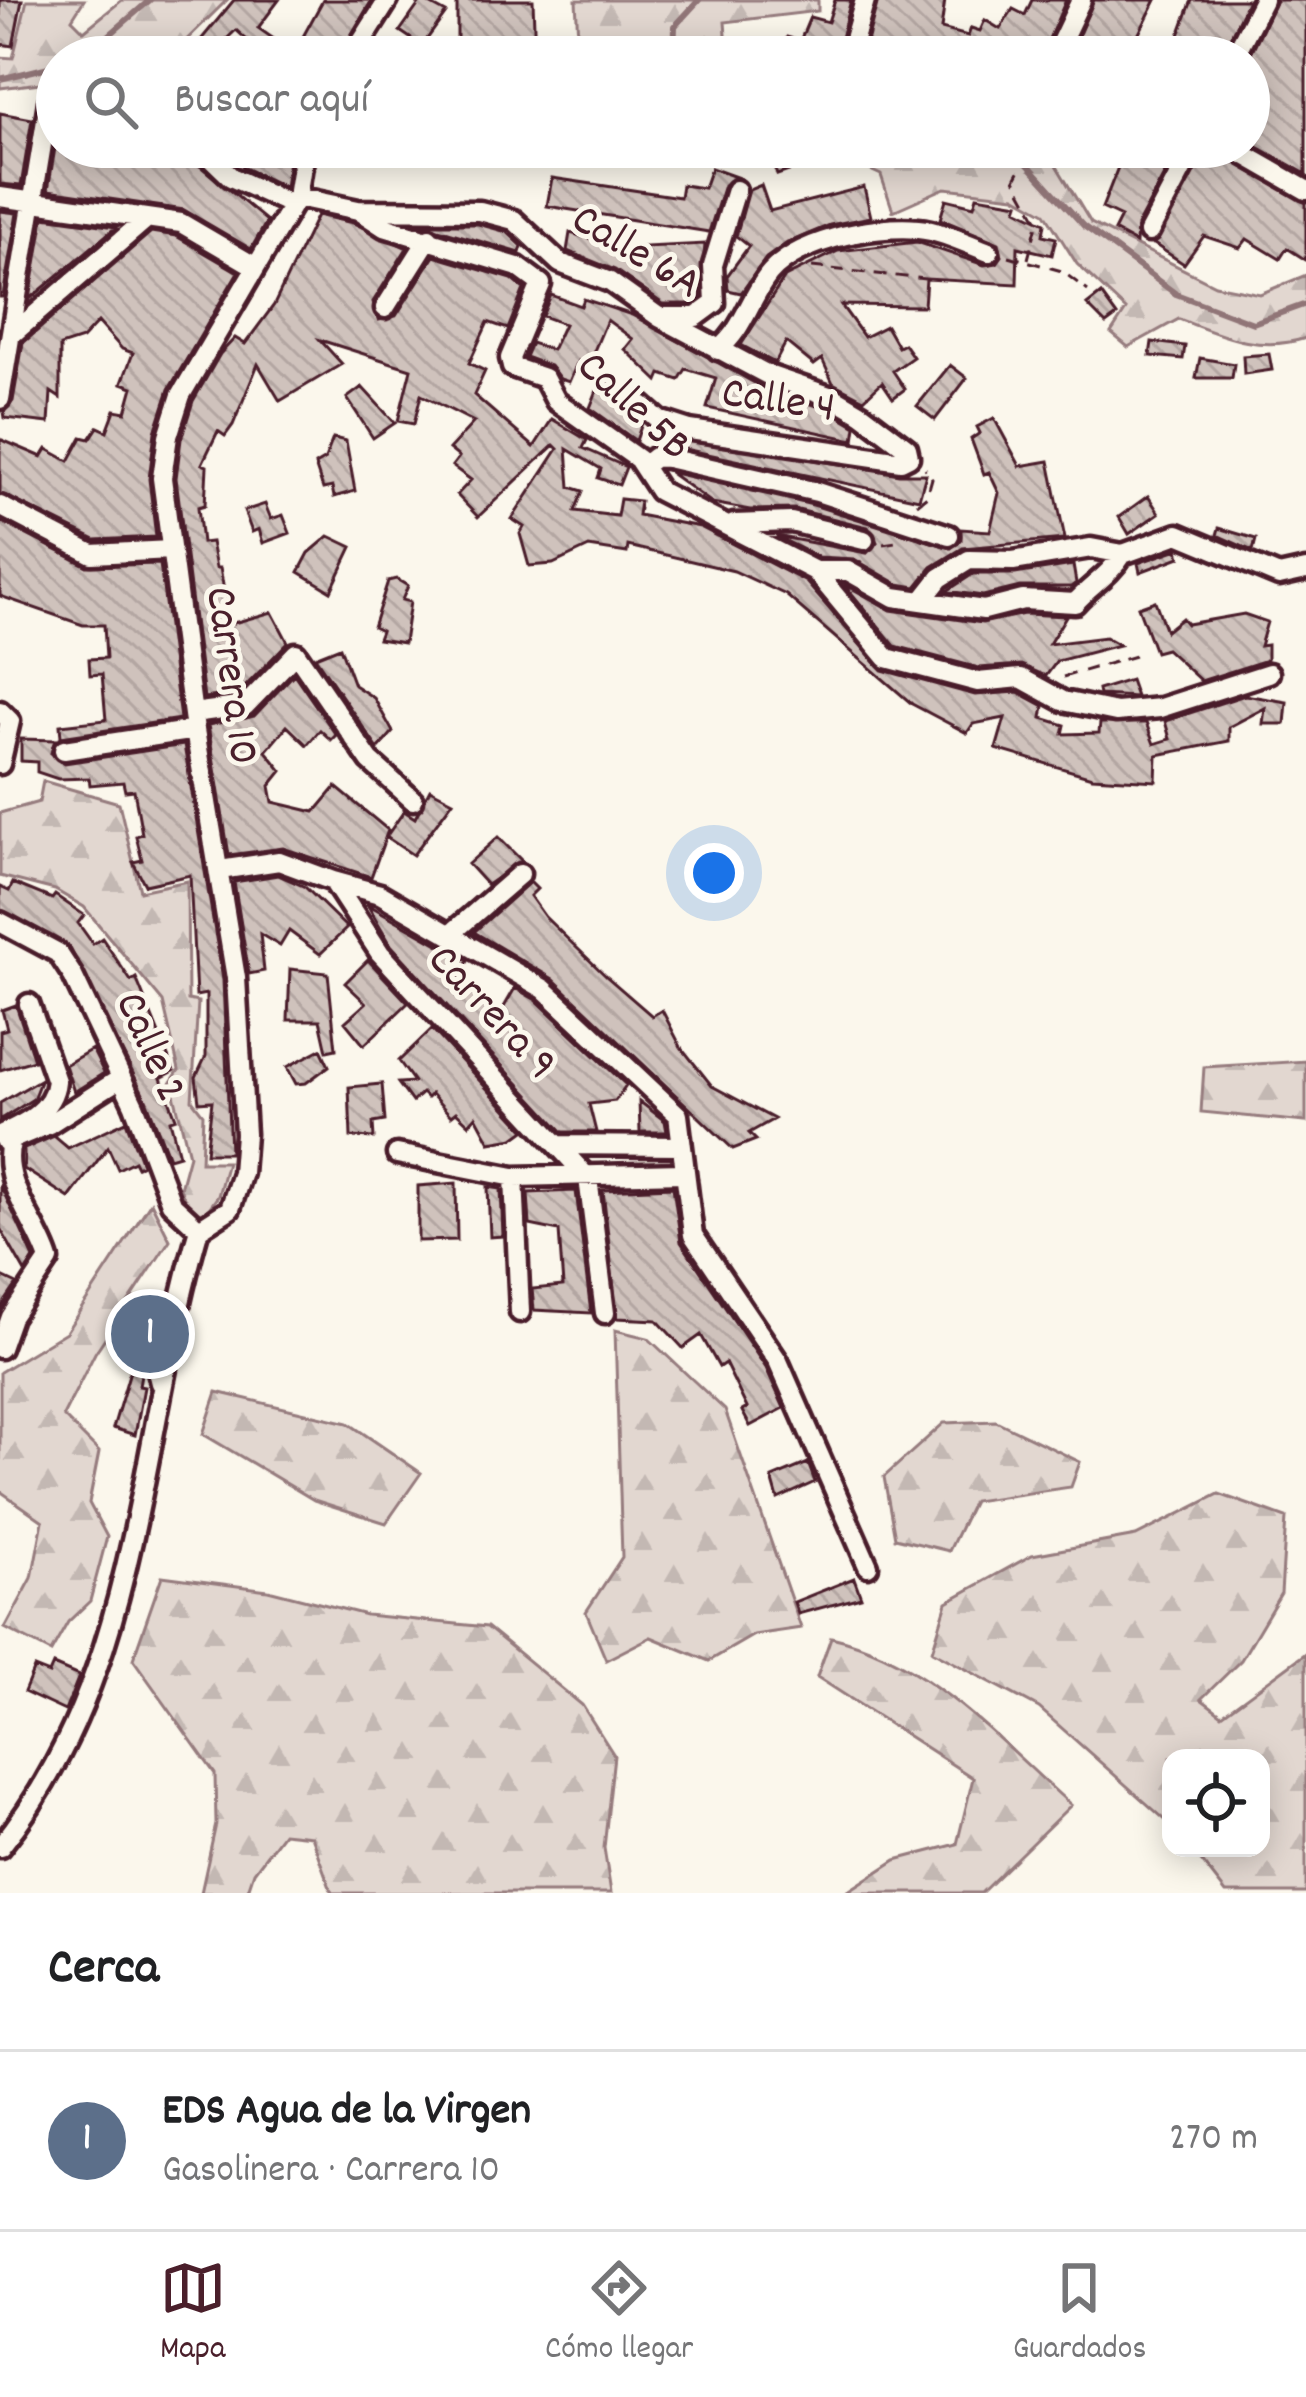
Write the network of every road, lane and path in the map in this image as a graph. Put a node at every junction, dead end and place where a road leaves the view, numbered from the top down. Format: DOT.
graph roads {
  1 [pos="388,0"];
  2 [pos="866,0"];
  3 [pos="1081,0"];
  4 [pos="1263,0"];
  5 [pos="365,36"];
  6 [pos="855,36"];
  7 [pos="1064,36"];
  8 [pos="1245,36"];
  9 [pos="38,168"];
  10 [pos="222,168"];
  11 [pos="301,168"];
  12 [pos="1022,168"];
  13 [pos="1183,168"];
  14 [pos="1268,168"];
  15 [pos="736,190"];
  16 [pos="1306,190"];
  17 [pos="0,197"];
  18 [pos="294,201"];
  19 [pos="32,202"];
  20 [pos="358,210"];
  21 [pos="144,221"];
  22 [pos="1149,232"];
  23 [pos="430,238"];
  24 [pos="989,252"];
  25 [pos="799,253"];
  26 [pos="1028,259"];
  27 [pos="256,267"];
  28 [pos="926,279"];
  29 [pos="1088,292"];
  30 [pos="385,308"];
  31 [pos="659,317"];
  32 [pos="15,332"];
  33 [pos="718,350"];
  34 [pos="0,399"];
  35 [pos="642,405"];
  36 [pos="909,457"];
  37 [pos="644,466"];
  38 [pos="911,505"];
  39 [pos="0,506"];
  40 [pos="729,523"];
  41 [pos="909,526"];
  42 [pos="949,535"];
  43 [pos="864,540"];
  44 [pos="171,550"];
  45 [pos="1123,554"];
  46 [pos="1306,570"];
  47 [pos="815,571"];
  48 [pos="922,601"];
  49 [pos="1142,654"];
  50 [pos="1268,674"];
  51 [pos="1046,688"];
  52 [pos="0,711"];
  53 [pos="194,722"];
  54 [pos="64,750"];
  55 [pos="0,764"];
  56 [pos="413,800"];
  57 [pos="220,870"];
  58 [pos="520,874"];
  59 [pos="333,880"];
  60 [pos="0,922"];
  61 [pos="453,932"];
  62 [pos="29,1004"];
  63 [pos="121,1078"];
  64 [pos="4,1140"];
  65 [pos="558,1144"];
  66 [pos="680,1147"];
  67 [pos="397,1154"];
  68 [pos="683,1173"];
  69 [pos="514,1177"];
  70 [pos="588,1178"];
  71 [pos="199,1229"];
  72 [pos="179,1296"];
  73 [pos="520,1312"];
  74 [pos="604,1313"];
  75 [pos="158,1323"];
  76 [pos="151,1347"];
  77 [pos="0,1348"];
  78 [pos="161,1388"];
  79 [pos="868,1566"];
  80 [pos="0,1847"];
  1 -- 5 [label="street"];
  2 -- 6 [label="street"];
  3 -- 7 [label="street"];
  4 -- 8 [label="street"];
  9 -- 19 [label="street"];
  10 -- 18 [label="street"];
  11 -- 18 [label="street, Carrera 10"];
  12 -- 26 [label="path"];
  13 -- 22 [label="street"];
  14 -- 16 [label="street"];
  15 -- 31 [label="street"];
  17 -- 19 [label="street"];
  18 -- 20 [label="street"];
  18 -- 27 [label="street, Carrera 10"];
  19 -- 21 [label="street"];
  19 -- 32 [label="street"];
  20 -- 23 [label="street"];
  20 -- 31 [label="street, Calle 6A"];
  21 -- 27 [label="street"];
  21 -- 32 [label="street"];
  23 -- 30 [label="street"];
  23 -- 37 [label="street, Calle 5B"];
  24 -- 25 [label="street"];
  24 -- 26 [label="path"];
  25 -- 28 [label="path"];
  25 -- 33 [label="street"];
  26 -- 29 [label="path"];
  27 -- 44 [label="street, Carrera 10"];
  31 -- 33 [label="street, Calle 6A"];
  32 -- 34 [label="street"];
  33 -- 36 [label="street, Calle 6A"];
  35 -- 36 [label="street, Calle 4"];
  36 -- 38 [label="path"];
  37 -- 40 [label="street, Calle 5B"];
  37 -- 41 [label="street"];
  39 -- 44 [label="street"];
  40 -- 43 [label="street"];
  40 -- 47 [label="street, Calle 5B"];
  41 -- 42 [label="street"];
  41 -- 43 [label="path"];
  44 -- 53 [label="street, Carrera 10"];
  45 -- 46 [label="street"];
  45 -- 48 [label="street"];
  45 -- 48 [label="street"];
  47 -- 48 [label="street"];
  47 -- 51 [label="street"];
  49 -- 51 [label="path"];
  50 -- 51 [label="street"];
  52 -- 55 [label="street"];
  53 -- 54 [label="street"];
  53 -- 56 [label="street"];
  53 -- 57 [label="street, Carrera 10"];
  57 -- 59 [label="street"];
  57 -- 71 [label="street, Carrera 10"];
  58 -- 61 [label="street"];
  59 -- 61 [label="street"];
  59 -- 65 [label="street, Carrera 9"];
  60 -- 63 [label="street, Calle 2"];
  61 -- 66 [label="street"];
  62 -- 64 [label="street"];
  63 -- 64 [label="street"];
  63 -- 71 [label="street, Calle 2"];
  64 -- 77 [label="street"];
  65 -- 66 [label="street"];
  65 -- 70 [label="street, Carrera 9"];
  66 -- 68 [label="street"];
  67 -- 69 [label="street"];
  68 -- 70 [label="street"];
  68 -- 79 [label="street"];
  69 -- 70 [label="street"];
  69 -- 73 [label="street"];
  70 -- 74 [label="street"];
  71 -- 72 [label="street"];
  72 -- 75 [label="street"];
  72 -- 78 [label="street"];
  76 -- 78 [label="street"];
  78 -- 80 [label="street"];
}
